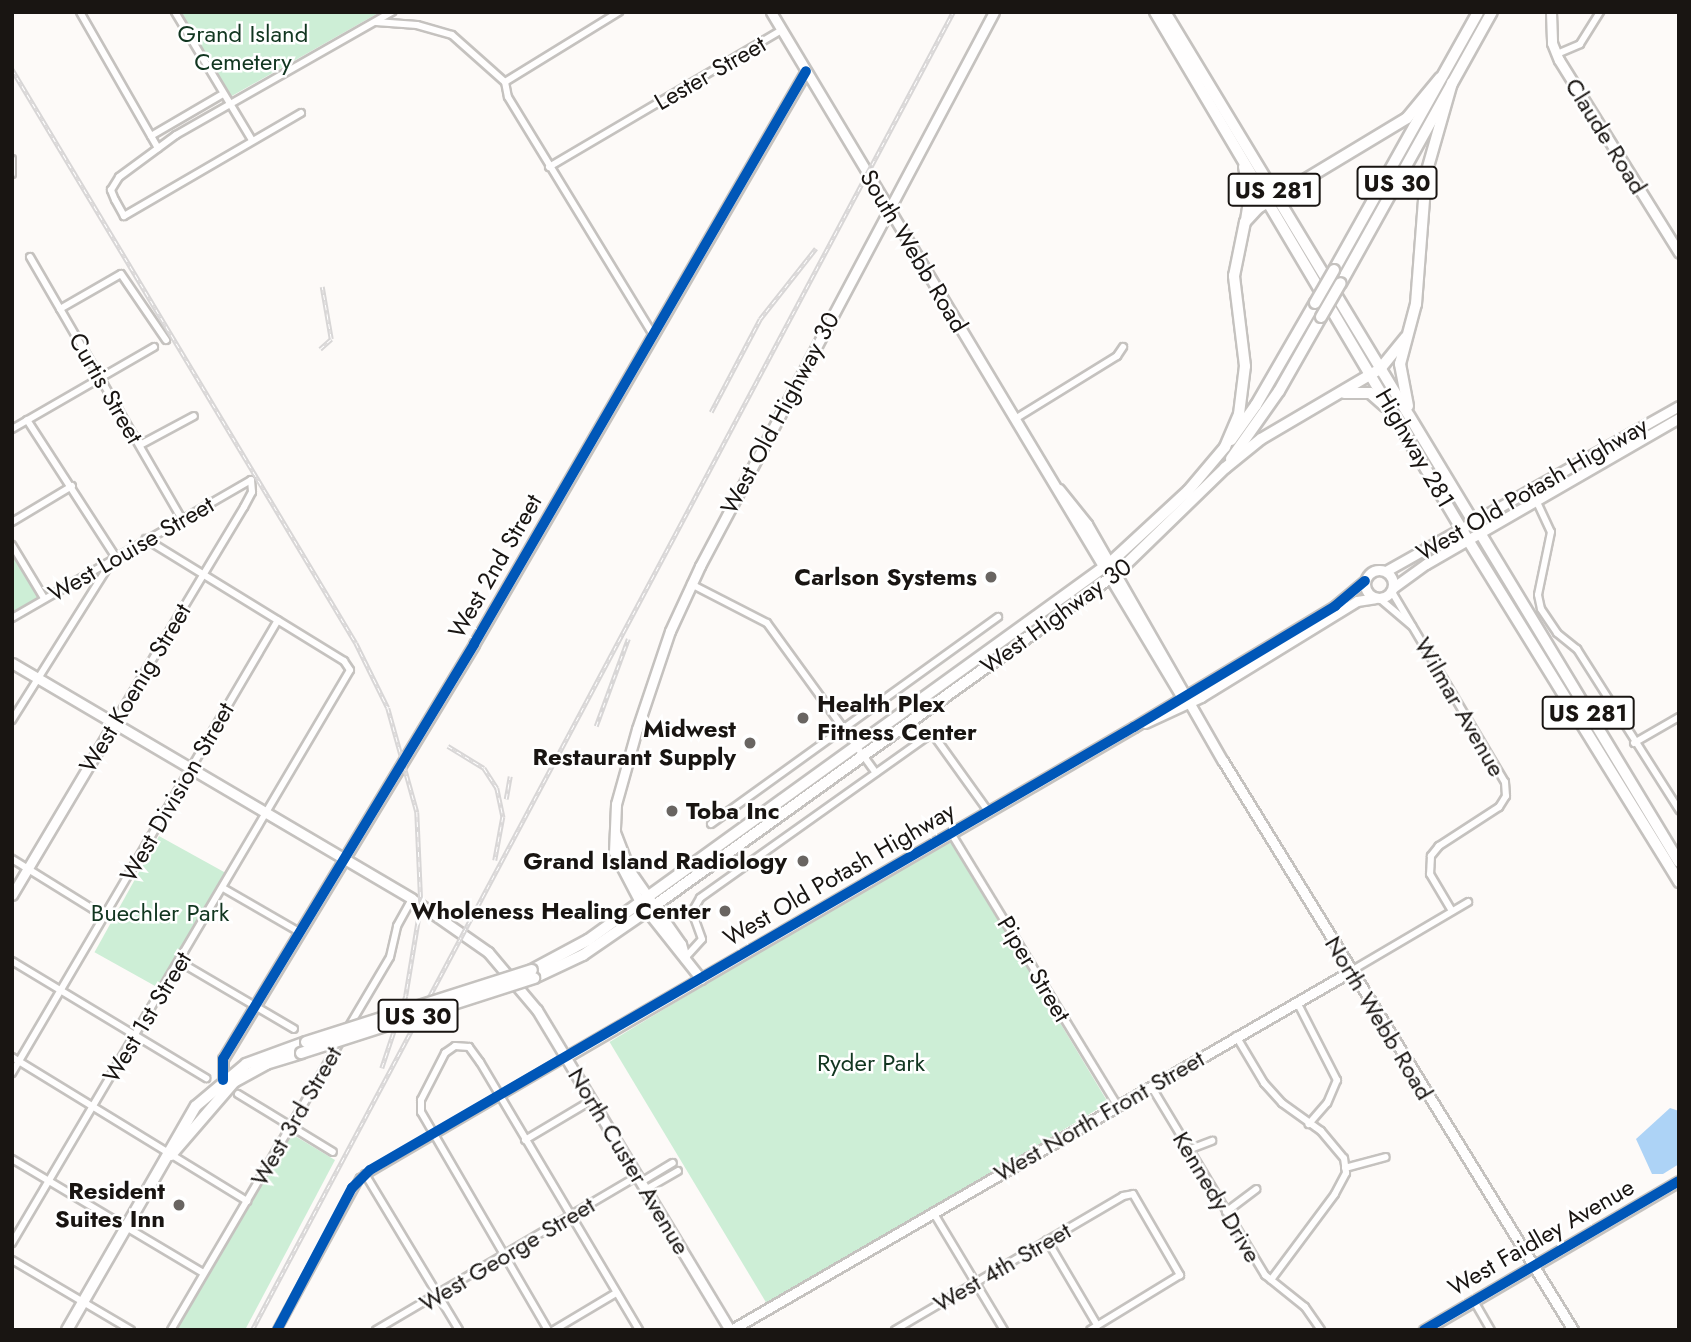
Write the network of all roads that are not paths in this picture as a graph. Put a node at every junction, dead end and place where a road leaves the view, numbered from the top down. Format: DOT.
graph roads {
  1 [pos="79,12"];
  2 [pos="175,12"];
  3 [pos="392,12"];
  4 [pos="619,12"];
  5 [pos="771,12"];
  6 [pos="994,12"];
  7 [pos="1155,12"];
  8 [pos="1165,12"];
  9 [pos="1478,12"];
  10 [pos="1492,12"];
  11 [pos="1551,12"];
  12 [pos="1600,12"];
  13 [pos="373,21"];
  14 [pos="782,30"];
  15 [pos="1557,54"];
  16 [pos="806,71"];
  17 [pos="1440,78"];
  18 [pos="505,82"];
  19 [pos="1452,83"];
  20 [pos="223,94"];
  21 [pos="228,102"];
  22 [pos="301,113"];
  23 [pos="151,136"];
  24 [pos="252,140"];
  25 [pos="1233,142"];
  26 [pos="158,148"];
  27 [pos="12,159"];
  28 [pos="550,167"];
  29 [pos="12,174"];
  30 [pos="1273,199"];
  31 [pos="888,208"];
  32 [pos="1245,222"];
  33 [pos="1679,253"];
  34 [pos="30,257"];
  35 [pos="60,309"];
  36 [pos="653,335"];
  37 [pos="1406,337"];
  38 [pos="166,340"];
  39 [pos="154,346"];
  40 [pos="1124,347"];
  41 [pos="1375,371"];
  42 [pos="100,378"];
  43 [pos="1326,401"];
  44 [pos="1679,406"];
  45 [pos="194,416"];
  46 [pos="1679,418"];
  47 [pos="1015,419"];
  48 [pos="27,420"];
  49 [pos="1648,423"];
  50 [pos="12,429"];
  51 [pos="140,445"];
  52 [pos="1420,446"];
  53 [pos="1225,447"];
  54 [pos="1592,454"];
  55 [pos="1617,454"];
  56 [pos="1225,468"];
  57 [pos="251,481"];
  58 [pos="1561,485"];
  59 [pos="72,486"];
  60 [pos="1536,500"];
  61 [pos="182,519"];
  62 [pos="12,522"];
  63 [pos="1466,525"];
  64 [pos="1479,534"];
  65 [pos="146,539"];
  66 [pos="1468,540"];
  67 [pos="12,545"];
  68 [pos="115,556"];
  69 [pos="1106,566"];
  70 [pos="1386,571"];
  71 [pos="80,576"];
  72 [pos="1113,576"];
  73 [pos="201,577"];
  74 [pos="1365,581"];
  75 [pos="691,584"];
  76 [pos="89,590"];
  77 [pos="1393,590"];
  78 [pos="44,598"];
  79 [pos="1378,599"];
  80 [pos="1324,613"];
  81 [pos="998,617"];
  82 [pos="12,618"];
  83 [pos="278,620"];
  84 [pos="1413,628"];
  85 [pos="1270,645"];
  86 [pos="1289,646"];
  87 [pos="12,663"];
  88 [pos="1244,672"];
  89 [pos="37,678"];
  90 [pos="1185,698"];
  91 [pos="1679,717"];
  92 [pos="12,720"];
  93 [pos="114,723"];
  94 [pos="843,728"];
  95 [pos="1634,743"];
  96 [pos="856,745"];
  97 [pos="863,755"];
  98 [pos="191,768"];
  99 [pos="876,773"];
  100 [pos="1679,810"];
  101 [pos="988,811"];
  102 [pos="268,814"];
  103 [pos="710,824"];
  104 [pos="951,833"];
  105 [pos="12,859"];
  106 [pos="346,860"];
  107 [pos="1679,862"];
  108 [pos="28,869"];
  109 [pos="1679,882"];
  110 [pos="223,888"];
  111 [pos="12,895"];
  112 [pos="412,899"];
  113 [pos="1468,902"];
  114 [pos="647,904"];
  115 [pos="1452,911"];
  116 [pos="104,916"];
  117 [pos="302,934"];
  118 [pos="685,958"];
  119 [pos="12,961"];
  120 [pos="180,962"];
  121 [pos="1351,971"];
  122 [pos="701,979"];
  123 [pos="60,990"];
  124 [pos="1297,1002"];
  125 [pos="256,1007"];
  126 [pos="294,1030"];
  127 [pos="137,1035"];
  128 [pos="1236,1036"];
  129 [pos="566,1057"];
  130 [pos="16,1059"];
  131 [pos="12,1073"];
  132 [pos="206,1078"];
  133 [pos="225,1084"];
  134 [pos="1151,1086"];
  135 [pos="238,1094"];
  136 [pos="499,1097"];
  137 [pos="592,1100"];
  138 [pos="1117,1105"];
  139 [pos="94,1108"];
  140 [pos="1309,1124"];
  141 [pos="292,1127"];
  142 [pos="433,1134"];
  143 [pos="525,1140"];
  144 [pos="1212,1141"];
  145 [pos="1188,1150"];
  146 [pos="333,1152"];
  147 [pos="171,1155"];
  148 [pos="1386,1157"];
  149 [pos="12,1159"];
  150 [pos="673,1163"];
  151 [pos="1345,1168"];
  152 [pos="678,1171"];
  153 [pos="365,1174"];
  154 [pos="50,1181"];
  155 [pos="1679,1181"];
  156 [pos="641,1183"];
  157 [pos="1256,1189"];
  158 [pos="247,1200"];
  159 [pos="933,1212"];
  160 [pos="1226,1212"];
  161 [pos="570,1216"];
  162 [pos="127,1227"];
  163 [pos="1047,1240"];
  164 [pos="12,1243"];
  165 [pos="503,1256"];
  166 [pos="12,1260"];
  167 [pos="1533,1267"];
  168 [pos="203,1273"];
  169 [pos="1271,1280"];
  170 [pos="976,1283"];
  171 [pos="616,1293"];
  172 [pos="438,1295"];
  173 [pos="1474,1301"];
  174 [pos="83,1302"];
  175 [pos="908,1322"];
  176 [pos="1097,1325"];
  177 [pos="66,1330"];
  178 [pos="131,1330"];
  179 [pos="171,1330"];
  180 [pos="277,1330"];
  181 [pos="376,1330"];
  182 [pos="459,1330"];
  183 [pos="548,1330"];
  184 [pos="554,1330"];
  185 [pos="639,1330"];
  186 [pos="730,1330"];
  187 [pos="895,1330"];
  188 [pos="912,1330"];
  189 [pos="1004,1330"];
  190 [pos="1090,1330"];
  191 [pos="1321,1330"];
  192 [pos="1424,1330"];
  193 [pos="1491,1330"];
  194 [pos="1573,1330"];
  1 -- 23 [label="street"];
  2 -- 20 [label="street"];
  3 -- 13 [label="street"];
  4 -- 18 [label="street"];
  5 -- 14 [label="street, South Webb Road"];
  6 -- 31 [label="street, West Old Highway 30"];
  7 -- 25 [label="highway, Highway 281 / US 281"];
  8 -- 30 [label="highway, Highway 281 / US 281"];
  9 -- 17 [label="main road, West Highway 30 / US 30"];
  10 -- 19 [label="main road, West Highway 30 / US 30"];
  11 -- 15 [label="street, Claude Road"];
  12 -- 15 [label="street"];
  13 -- 18 [label="street"];
  13 -- 21 [label="street"];
  14 -- 16 [label="street, South Webb Road"];
  14 -- 28 [label="street, Lester Street"];
  15 -- 33 [label="street, Claude Road"];
  16 -- 31 [label="street, South Webb Road"];
  16 -- 36 [label="street, West 2nd Street"];
  17 -- 30 [label="highway"];
  17 -- 53 [label="main road, West Highway 30 / US 30, bridge"];
  18 -- 28 [label="street"];
  19 -- 37 [label="highway"];
  19 -- 56 [label="main road, West Highway 30 / US 30, bridge"];
  20 -- 21 [label="street"];
  20 -- 23 [label="street"];
  21 -- 24 [label="street"];
  21 -- 26 [label="street"];
  22 -- 24 [label="street"];
  23 -- 26 [label="street"];
  24 -- 26 [label="street"];
  25 -- 30 [label="highway, Highway 281 / US 281"];
  25 -- 32 [label="highway"];
  27 -- 29 [label="street"];
  28 -- 36 [label="street"];
  30 -- 32 [label="highway"];
  30 -- 41 [label="highway, Highway 281 / US 281"];
  31 -- 47 [label="street, South Webb Road"];
  31 -- 75 [label="street, West Old Highway 30"];
  32 -- 53 [label="highway"];
  34 -- 35 [label="street, Curtis Street"];
  35 -- 38 [label="street"];
  35 -- 42 [label="street, Curtis Street"];
  36 -- 106 [label="street, West 2nd Street"];
  37 -- 41 [label="highway"];
  37 -- 52 [label="highway"];
  39 -- 42 [label="street"];
  40 -- 47 [label="street"];
  41 -- 43 [label="highway"];
  41 -- 52 [label="highway, Highway 281 / US 281"];
  42 -- 48 [label="street"];
  42 -- 51 [label="street, Curtis Street"];
  43 -- 52 [label="highway"];
  43 -- 56 [label="highway"];
  44 -- 49 [label="street, West Old Potash Highway"];
  45 -- 51 [label="street"];
  46 -- 55 [label="street, West Old Potash Highway"];
  47 -- 69 [label="street, South Webb Road"];
  48 -- 50 [label="street"];
  48 -- 59 [label="street"];
  49 -- 54 [label="street, West Old Potash Highway"];
  49 -- 55 [label="street"];
  51 -- 61 [label="street, Curtis Street"];
  52 -- 63 [label="highway, Highway 281 / US 281"];
  53 -- 69 [label="highway, West Highway 30 / US 30"];
  54 -- 58 [label="street"];
  54 -- 63 [label="street, West Old Potash Highway"];
  55 -- 58 [label="street, West Old Potash Highway"];
  56 -- 72 [label="highway, West Highway 30 / US 30"];
  57 -- 61 [label="street, West Louise Street"];
  57 -- 73 [label="street, West Koenig Street"];
  58 -- 60 [label="street, West Old Potash Highway"];
  59 -- 62 [label="street"];
  59 -- 68 [label="street"];
  60 -- 64 [label="street, West Old Potash Highway"];
  60 -- 95 [label="street"];
  61 -- 65 [label="street, West Louise Street"];
  63 -- 64 [label="highway, Highway 281 / US 281"];
  63 -- 66 [label="highway, Highway 281 / US 281"];
  63 -- 70 [label="street, West Old Potash Highway"];
  64 -- 66 [label="street, West Old Potash Highway"];
  64 -- 107 [label="highway, Highway 281 / US 281"];
  65 -- 68 [label="street, West Louise Street"];
  65 -- 73 [label="street"];
  66 -- 77 [label="street, West Old Potash Highway"];
  66 -- 109 [label="highway, Highway 281 / US 281"];
  67 -- 78 [label="street"];
  68 -- 71 [label="street, West Louise Street"];
  68 -- 76 [label="street"];
  69 -- 72 [label="street, South Webb Road"];
  69 -- 96 [label="highway, West Highway 30 / US 30"];
  70 -- 74 [label="street"];
  70 -- 77 [label="street"];
  71 -- 76 [label="street"];
  71 -- 78 [label="street, West Louise Street"];
  72 -- 90 [label="street, South Webb Road"];
  72 -- 97 [label="highway, West Highway 30 / US 30"];
  73 -- 83 [label="street"];
  73 -- 93 [label="street, West Koenig Street"];
  74 -- 79 [label="street"];
  74 -- 80 [label="street, West Old Potash Highway"];
  75 -- 94 [label="street"];
  75 -- 114 [label="street, West Old Highway 30"];
  76 -- 89 [label="street"];
  77 -- 79 [label="street"];
  77 -- 84 [label="street, Wilmar Avenue"];
  78 -- 82 [label="street, West Louise Street"];
  79 -- 84 [label="street, Wilmar Avenue"];
  79 -- 86 [label="street, West Old Potash Highway"];
  80 -- 85 [label="street, West Old Potash Highway"];
  80 -- 86 [label="street"];
  81 -- 94 [label="street"];
  83 -- 98 [label="street, West Division Street"];
  83 -- 102 [label="street, West 1st Street"];
  84 -- 115 [label="street, Wilmar Avenue"];
  85 -- 88 [label="street"];
  85 -- 90 [label="street, West Old Potash Highway"];
  86 -- 88 [label="street, West Old Potash Highway"];
  87 -- 89 [label="street, North Custer Avenue"];
  88 -- 90 [label="street, West Old Potash Highway"];
  89 -- 92 [label="street"];
  89 -- 93 [label="street, North Custer Avenue"];
  90 -- 101 [label="street, West Old Potash Highway"];
  90 -- 121 [label="street, North Webb Road"];
  91 -- 95 [label="street"];
  93 -- 98 [label="street, North Custer Avenue"];
  93 -- 108 [label="street, West Koenig Street"];
  94 -- 96 [label="street"];
  94 -- 103 [label="street"];
  95 -- 100 [label="street"];
  96 -- 97 [label="street"];
  96 -- 114 [label="highway, West Highway 30 / US 30"];
  97 -- 99 [label="street"];
  97 -- 114 [label="highway, West Highway 30 / US 30"];
  98 -- 102 [label="street, North Custer Avenue"];
  98 -- 116 [label="street, West Division Street"];
  99 -- 101 [label="street"];
  99 -- 118 [label="street"];
  101 -- 104 [label="street, West Old Potash Highway"];
  102 -- 106 [label="street, North Custer Avenue"];
  102 -- 110 [label="street, West 1st Street"];
  104 -- 122 [label="street, West Old Potash Highway"];
  104 -- 138 [label="street, Piper Street"];
  105 -- 108 [label="street"];
  106 -- 112 [label="street, North Custer Avenue"];
  106 -- 117 [label="street, West 2nd Street"];
  108 -- 111 [label="street, West Koenig Street"];
  108 -- 116 [label="street"];
  110 -- 117 [label="street"];
  110 -- 120 [label="street, West 1st Street"];
  112 -- 129 [label="street, North Custer Avenue"];
  112 -- 141 [label="street, West 3rd Street"];
  113 -- 115 [label="street, West North Front Street"];
  114 -- 118 [label="street, West Old Highway 30"];
  114 -- 133 [label="highway, West Highway 30 / US 30, bridge"];
  115 -- 121 [label="street, West North Front Street"];
  116 -- 123 [label="street, West Division Street"];
  117 -- 125 [label="street, West 2nd Street"];
  118 -- 122 [label="street, West Old Highway 30"];
  119 -- 123 [label="street"];
  120 -- 125 [label="street"];
  120 -- 127 [label="street, West 1st Street"];
  121 -- 124 [label="street, West North Front Street"];
  121 -- 167 [label="street, North Webb Road"];
  122 -- 129 [label="street, West Old Potash Highway"];
  123 -- 127 [label="street"];
  123 -- 130 [label="street, West Division Street"];
  124 -- 128 [label="street, West North Front Street"];
  124 -- 140 [label="street"];
  125 -- 126 [label="street"];
  125 -- 133 [label="street, West 2nd Street"];
  127 -- 132 [label="street"];
  127 -- 139 [label="street, West 1st Street"];
  128 -- 134 [label="street, West North Front Street"];
  128 -- 140 [label="street"];
  129 -- 136 [label="street"];
  129 -- 137 [label="street, North Custer Avenue"];
  130 -- 131 [label="street, West Division Street"];
  130 -- 139 [label="street"];
  133 -- 147 [label="highway, West 2nd Street / US 30"];
  134 -- 138 [label="street, West North Front Street"];
  134 -- 145 [label="street, Kennedy Drive"];
  135 -- 141 [label="street"];
  136 -- 142 [label="street"];
  136 -- 142 [label="street"];
  136 -- 143 [label="street"];
  137 -- 143 [label="street"];
  137 -- 156 [label="street, North Custer Avenue"];
  138 -- 159 [label="street, West North Front Street"];
  139 -- 147 [label="street"];
  139 -- 154 [label="street, West 1st Street"];
  140 -- 151 [label="street"];
  141 -- 146 [label="street"];
  141 -- 158 [label="street, West 3rd Street"];
  142 -- 153 [label="street"];
  142 -- 165 [label="street"];
  143 -- 161 [label="street"];
  144 -- 145 [label="street"];
  145 -- 160 [label="street, Kennedy Drive"];
  147 -- 158 [label="street"];
  147 -- 162 [label="highway, West 2nd Street / US 30"];
  148 -- 151 [label="street"];
  149 -- 154 [label="street"];
  150 -- 156 [label="street, West George Street"];
  151 -- 169 [label="street"];
  152 -- 156 [label="street, West George Street"];
  153 -- 172 [label="street"];
  153 -- 180 [label="street"];
  154 -- 162 [label="street"];
  154 -- 164 [label="street, West 1st Street"];
  155 -- 167 [label="street, West Faidley Avenue"];
  156 -- 161 [label="street, West George Street"];
  156 -- 186 [label="street, North Custer Avenue"];
  157 -- 160 [label="street"];
  158 -- 168 [label="street, West 3rd Street"];
  159 -- 170 [label="street"];
  159 -- 186 [label="street, West North Front Street"];
  160 -- 169 [label="street, Kennedy Drive"];
  161 -- 165 [label="street, West George Street"];
  161 -- 171 [label="street"];
  162 -- 168 [label="street"];
  162 -- 174 [label="highway, West 2nd Street / US 30"];
  163 -- 170 [label="street, West 4th Street"];
  163 -- 176 [label="street"];
  163 -- 176 [label="street, West 4th Street"];
  165 -- 172 [label="street, West George Street"];
  165 -- 183 [label="street"];
  166 -- 174 [label="street"];
  167 -- 173 [label="street, West Faidley Avenue"];
  167 -- 194 [label="street, North Webb Road"];
  168 -- 179 [label="street, West 3rd Street"];
  169 -- 191 [label="street, Kennedy Drive"];
  170 -- 175 [label="street, West 4th Street"];
  170 -- 189 [label="street"];
  171 -- 184 [label="street"];
  171 -- 185 [label="street"];
  172 -- 181 [label="street, West George Street"];
  172 -- 182 [label="street"];
  173 -- 192 [label="street, West Faidley Avenue"];
  173 -- 193 [label="street"];
  174 -- 177 [label="highway, West 2nd Street / US 30"];
  174 -- 178 [label="street"];
  175 -- 187 [label="street, West 4th Street"];
  175 -- 188 [label="street"];
  176 -- 190 [label="street"];
}
